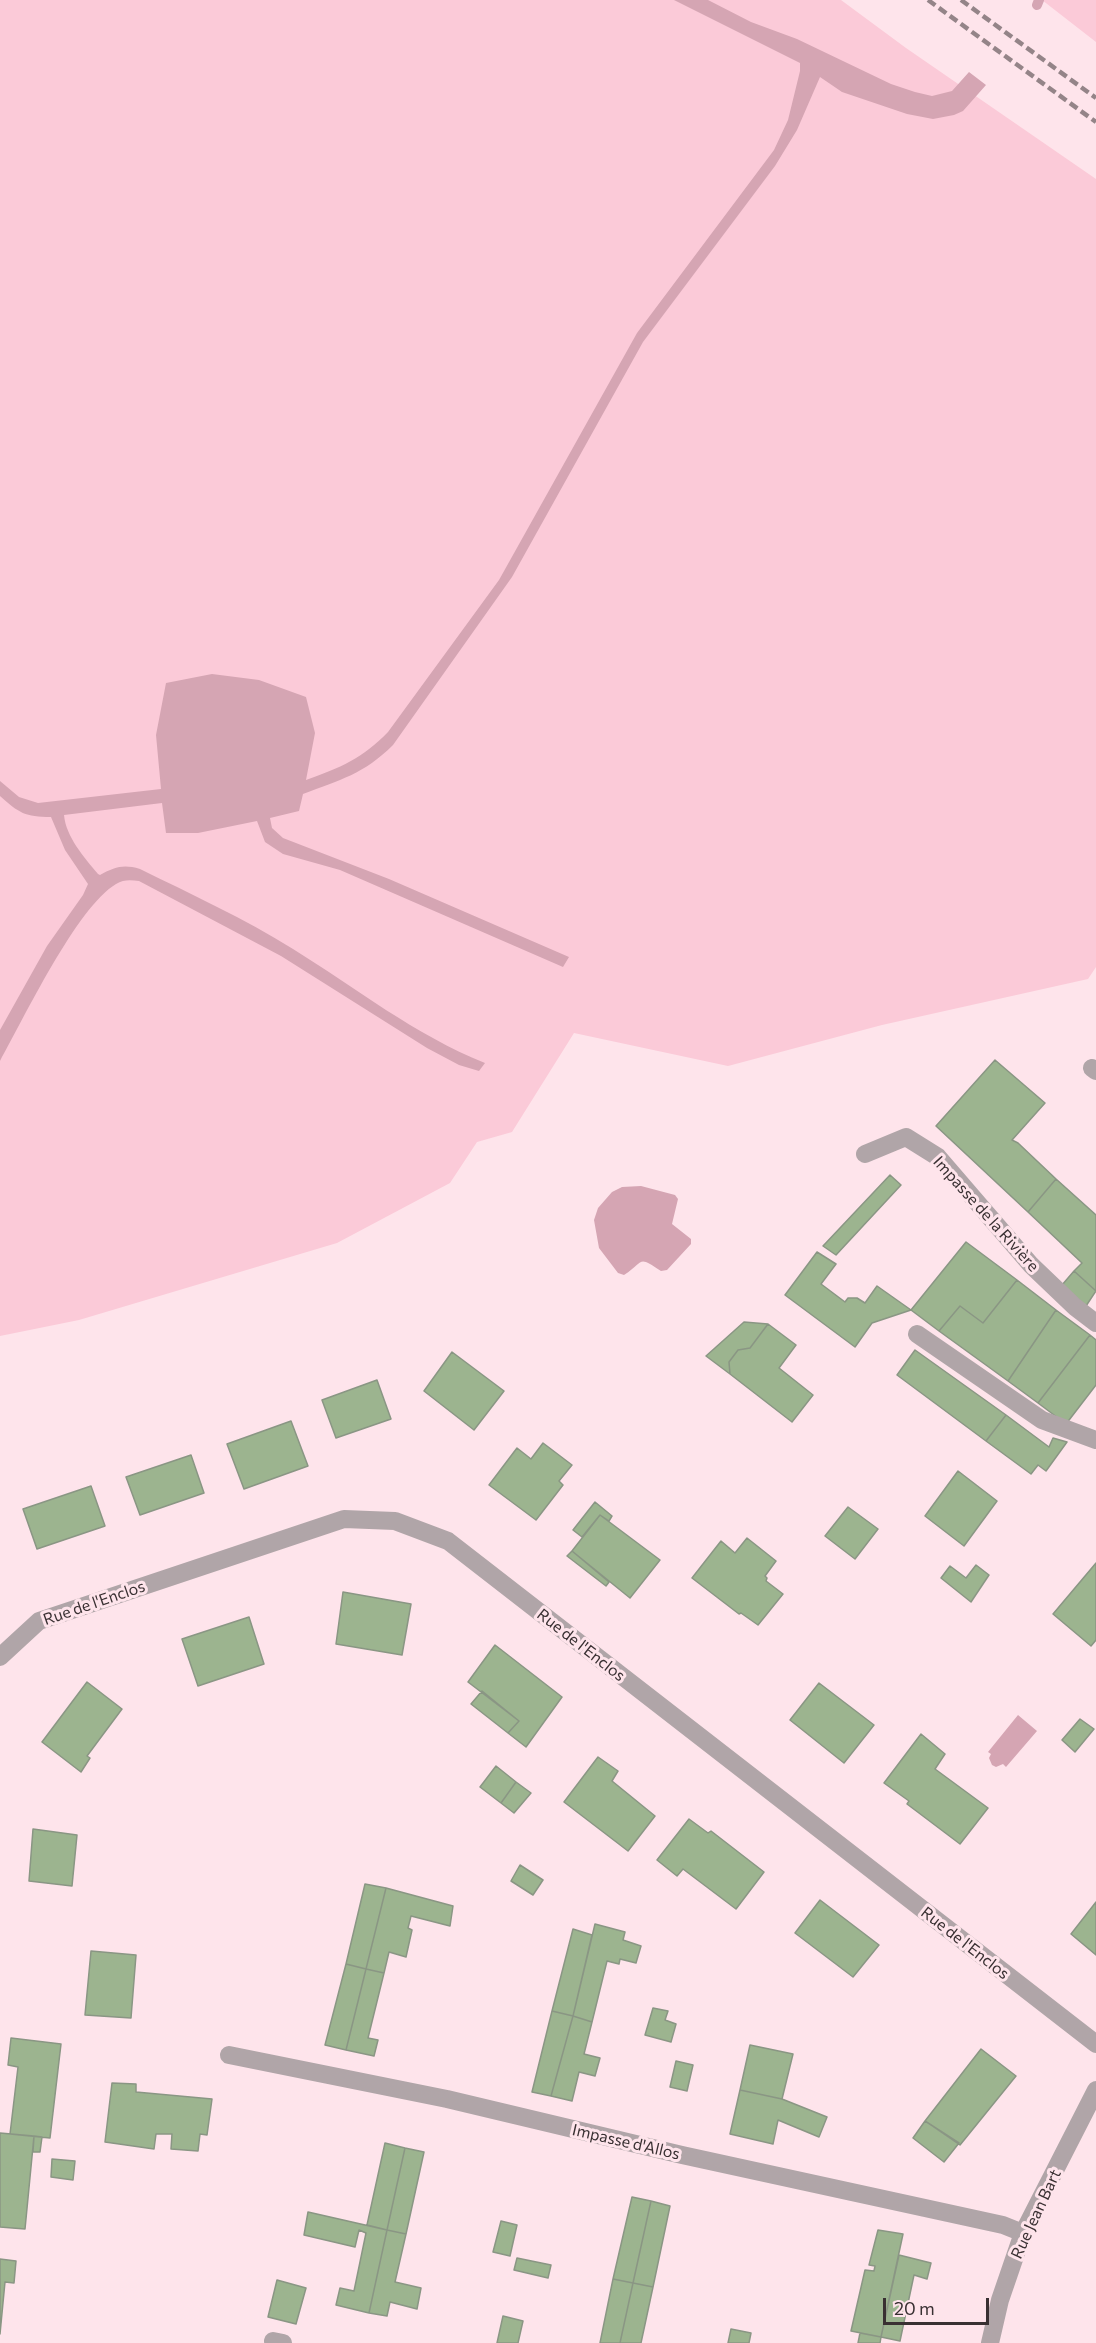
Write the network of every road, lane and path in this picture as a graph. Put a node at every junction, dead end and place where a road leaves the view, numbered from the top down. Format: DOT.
graph roads {
  1 [pos="865,1154"];
  2 [pos="1096,1323"];
  3 [pos="917,1334"];
  4 [pos="1096,1440"];
  5 [pos="0,1657"];
  6 [pos="1096,2044"];
  7 [pos="229,2055"];
  8 [pos="1096,2090"];
  9 [pos="1023,2233"];
  10 [pos="990,2343"];
  1 -- 2 [label="street, Impasse de la Rivière"];
  3 -- 4 [label="street"];
  5 -- 6 [label="street, Rue de l'Enclos"];
  7 -- 9 [label="street, Impasse d'Allos"];
  8 -- 9 [label="street, Rue Jean Bart"];
  9 -- 10 [label="street, Rue Jean Bart"];
}
